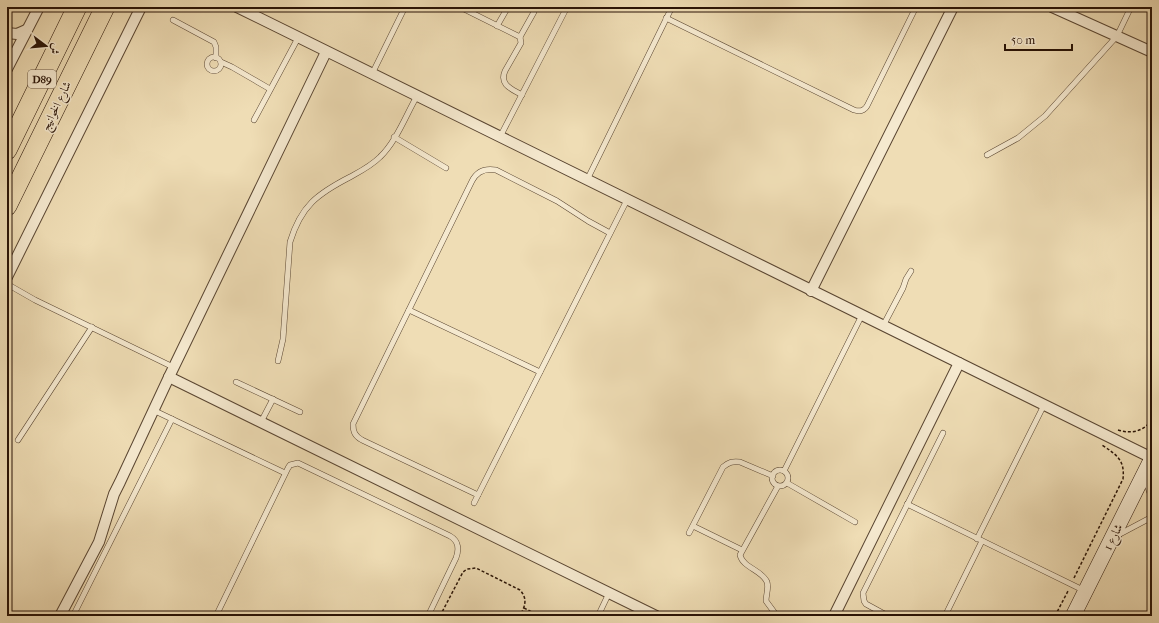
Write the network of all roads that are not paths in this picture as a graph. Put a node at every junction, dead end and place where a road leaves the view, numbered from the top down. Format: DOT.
graph roads {
  1 [pos="39,7"];
  2 [pos="77,7"];
  3 [pos="106,7"];
  4 [pos="140,7"];
  5 [pos="237,7"];
  6 [pos="405,7"];
  7 [pos="460,7"];
  8 [pos="508,7"];
  9 [pos="533,7"];
  10 [pos="567,7"];
  11 [pos="672,7"];
  12 [pos="916,7"];
  13 [pos="952,7"];
  14 [pos="1052,7"];
  15 [pos="1132,7"];
  16 [pos="666,18"];
  17 [pos="173,20"];
  18 [pos="497,26"];
  19 [pos="26,30"];
  20 [pos="7,33"];
  21 [pos="1117,36"];
  22 [pos="520,37"];
  23 [pos="298,38"];
  24 [pos="16,50"];
  25 [pos="326,52"];
  26 [pos="1152,52"];
  27 [pos="216,58"];
  28 [pos="221,62"];
  29 [pos="7,69"];
  30 [pos="372,74"];
  31 [pos="270,89"];
  32 [pos="522,95"];
  33 [pos="417,96"];
  34 [pos="29,106"];
  35 [pos="254,120"];
  36 [pos="7,134"];
  37 [pos="394,137"];
  38 [pos="500,137"];
  39 [pos="7,150"];
  40 [pos="987,155"];
  41 [pos="446,168"];
  42 [pos="586,180"];
  43 [pos="627,200"];
  44 [pos="7,206"];
  45 [pos="610,233"];
  46 [pos="910,271"];
  47 [pos="7,277"];
  48 [pos="7,284"];
  49 [pos="811,290"];
  50 [pos="409,310"];
  51 [pos="862,315"];
  52 [pos="883,326"];
  53 [pos="92,327"];
  54 [pos="278,362"];
  55 [pos="959,363"];
  56 [pos="174,367"];
  57 [pos="540,372"];
  58 [pos="169,377"];
  59 [pos="236,382"];
  60 [pos="273,399"];
  61 [pos="1044,405"];
  62 [pos="153,410"];
  63 [pos="300,412"];
  64 [pos="172,419"];
  65 [pos="261,422"];
  66 [pos="943,433"];
  67 [pos="18,440"];
  68 [pos="1152,458"];
  69 [pos="784,471"];
  70 [pos="285,473"];
  71 [pos="1144,475"];
  72 [pos="773,476"];
  73 [pos="787,483"];
  74 [pos="778,486"];
  75 [pos="478,495"];
  76 [pos="1152,499"];
  77 [pos="474,503"];
  78 [pos="907,504"];
  79 [pos="1152,517"];
  80 [pos="855,522"];
  81 [pos="693,526"];
  82 [pos="689,533"];
  83 [pos="1112,538"];
  84 [pos="980,540"];
  85 [pos="742,550"];
  86 [pos="1086,592"];
  87 [pos="610,593"];
  88 [pos="838,615"];
  89 [pos="60,616"];
  90 [pos="73,616"];
  91 [pos="216,616"];
  92 [pos="428,616"];
  93 [pos="598,616"];
  94 [pos="656,616"];
  95 [pos="777,616"];
  96 [pos="888,616"];
  97 [pos="944,616"];
  98 [pos="1074,616"];
  1 -- 19 [label="street"];
  2 -- 34 [label="highway, شارع الخوانيج / D89"];
  3 -- 44 [label="highway, شارع الخوانيج"];
  4 -- 47 [label="street"];
  5 -- 23 [label="street"];
  6 -- 30 [label="lane"];
  7 -- 18 [label="lane"];
  8 -- 18 [label="lane"];
  9 -- 22 [label="lane"];
  10 -- 32 [label="lane"];
  11 -- 16 [label="lane"];
  12 -- 16 [label="lane"];
  13 -- 49 [label="street"];
  14 -- 21 [label="street"];
  15 -- 21 [label="lane"];
  16 -- 42 [label="lane"];
  17 -- 27 [label="lane"];
  18 -- 22 [label="lane"];
  19 -- 20 [label="street"];
  19 -- 24 [label="street"];
  20 -- 24 [label="street"];
  21 -- 26 [label="street"];
  21 -- 40 [label="lane"];
  22 -- 32 [label="lane"];
  23 -- 25 [label="street"];
  23 -- 31 [label="lane"];
  24 -- 29 [label="street"];
  25 -- 30 [label="street"];
  25 -- 56 [label="street"];
  27 -- 28 [label="lane"];
  27 -- 28 [label="lane"];
  28 -- 31 [label="lane"];
  30 -- 33 [label="street"];
  31 -- 35 [label="lane"];
  32 -- 38 [label="lane"];
  33 -- 37 [label="lane"];
  33 -- 38 [label="street"];
  34 -- 36 [label="highway"];
  34 -- 39 [label="highway, شارع الخوانيج / D89"];
  37 -- 41 [label="lane"];
  37 -- 54 [label="lane"];
  38 -- 42 [label="street"];
  42 -- 43 [label="street"];
  43 -- 45 [label="lane"];
  43 -- 49 [label="street"];
  45 -- 50 [label="lane"];
  45 -- 57 [label="lane"];
  46 -- 52 [label="lane"];
  48 -- 53 [label="lane"];
  49 -- 51 [label="street"];
  50 -- 57 [label="lane"];
  50 -- 75 [label="lane"];
  51 -- 52 [label="street"];
  51 -- 69 [label="lane"];
  52 -- 55 [label="street"];
  53 -- 56 [label="lane"];
  53 -- 67 [label="lane"];
  55 -- 61 [label="street"];
  55 -- 88 [label="street"];
  56 -- 58 [label="street"];
  57 -- 75 [label="lane"];
  58 -- 62 [label="street"];
  58 -- 65 [label="street"];
  59 -- 60 [label="lane"];
  60 -- 63 [label="lane"];
  60 -- 65 [label="lane"];
  61 -- 68 [label="street"];
  61 -- 84 [label="lane"];
  62 -- 64 [label="lane"];
  62 -- 89 [label="street"];
  64 -- 70 [label="lane"];
  64 -- 90 [label="lane"];
  65 -- 87 [label="street"];
  66 -- 78 [label="lane"];
  68 -- 71 [label="street, شارع 1"];
  69 -- 72 [label="lane"];
  69 -- 73 [label="lane"];
  70 -- 91 [label="lane"];
  70 -- 92 [label="lane"];
  71 -- 76 [label="lane"];
  71 -- 83 [label="street, شارع 1"];
  72 -- 74 [label="lane"];
  72 -- 81 [label="lane"];
  73 -- 74 [label="lane"];
  73 -- 80 [label="lane"];
  74 -- 85 [label="lane"];
  75 -- 77 [label="lane"];
  78 -- 84 [label="lane"];
  78 -- 96 [label="lane"];
  79 -- 83 [label="lane"];
  81 -- 82 [label="lane"];
  81 -- 85 [label="lane"];
  83 -- 86 [label="street, شارع 1"];
  84 -- 86 [label="lane"];
  84 -- 97 [label="lane"];
  85 -- 95 [label="lane"];
  86 -- 98 [label="street, شارع 1"];
  87 -- 93 [label="lane"];
  87 -- 94 [label="street"];
}
